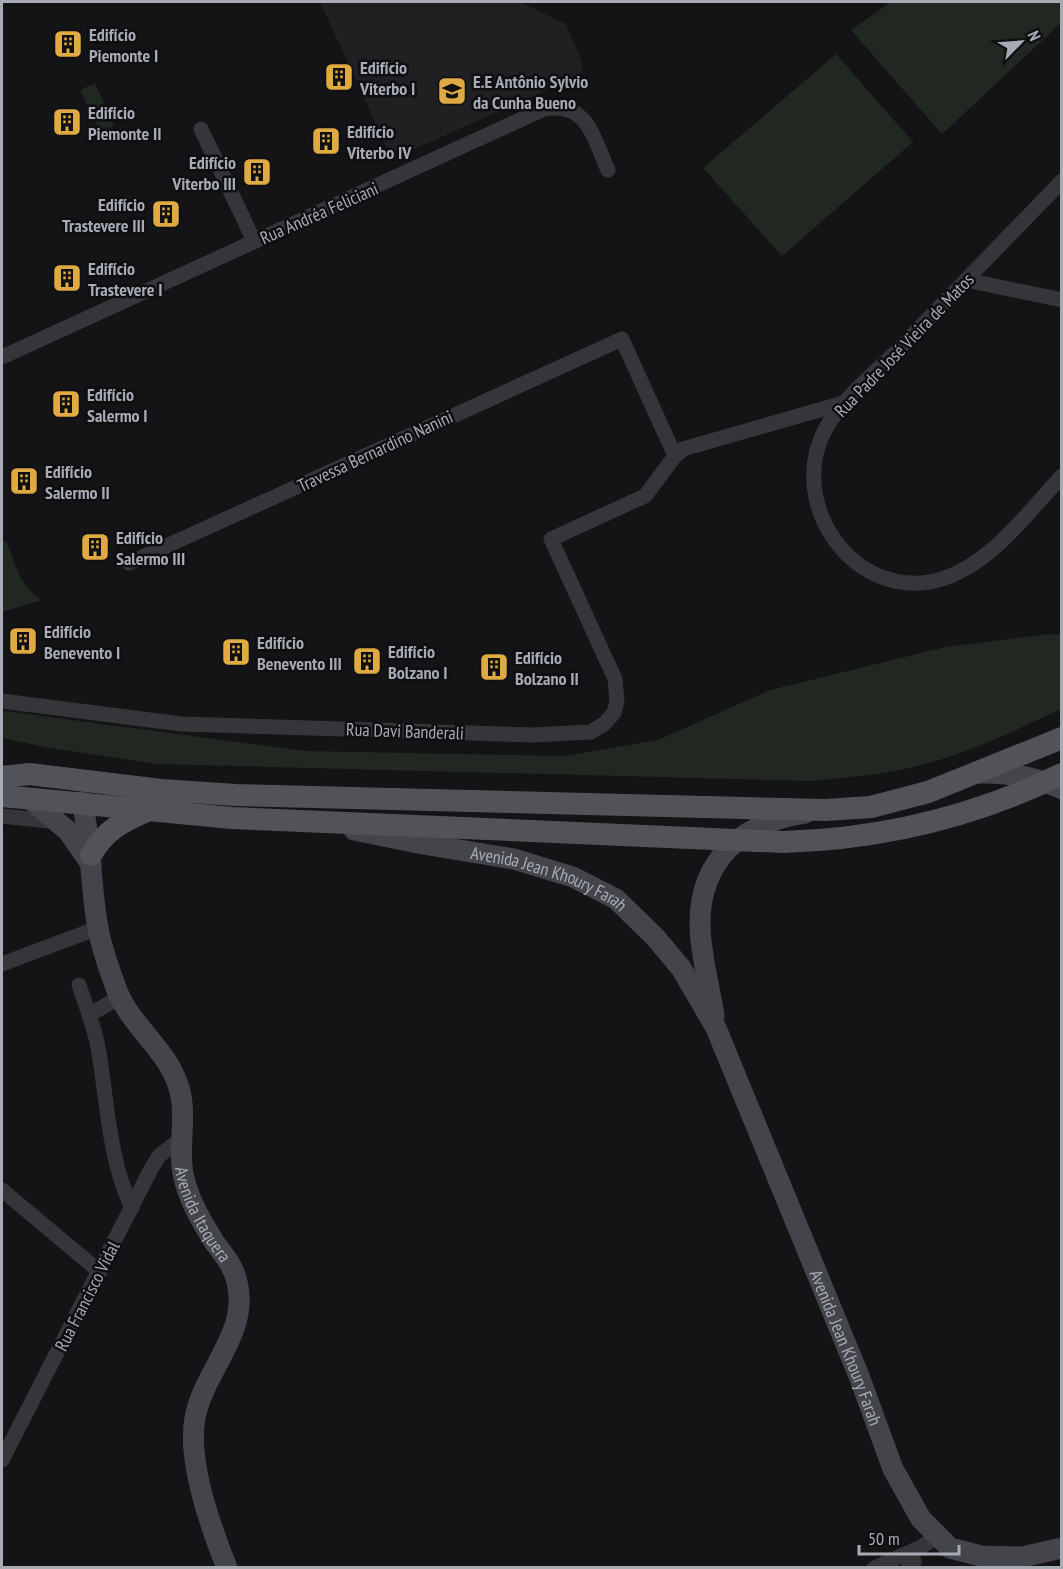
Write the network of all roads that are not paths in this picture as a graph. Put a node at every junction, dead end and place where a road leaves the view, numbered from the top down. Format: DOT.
graph roads {
  1 [pos="201,129"];
  2 [pos="608,170"];
  3 [pos="1062,181"];
  4 [pos="254,241"];
  5 [pos="966,280"];
  6 [pos="1062,300"];
  7 [pos="2,357"];
  8 [pos="848,402"];
  9 [pos="675,456"];
  10 [pos="1062,476"];
  11 [pos="129,563"];
  12 [pos="2,701"];
  13 [pos="1062,738"];
  14 [pos="2,769"];
  15 [pos="980,773"];
  16 [pos="29,774"];
  17 [pos="1062,774"];
  18 [pos="2,777"];
  19 [pos="57,777"];
  20 [pos="1062,789"];
  21 [pos="2,796"];
  22 [pos="30,799"];
  23 [pos="82,802"];
  24 [pos="151,810"];
  25 [pos="825,810"];
  26 [pos="2,816"];
  27 [pos="59,822"];
  28 [pos="322,823"];
  29 [pos="91,860"];
  30 [pos="98,928"];
  31 [pos="2,964"];
  32 [pos="79,985"];
  33 [pos="120,997"];
  34 [pos="90,1015"];
  35 [pos="716,1028"];
  36 [pos="182,1138"];
  37 [pos="2,1190"];
  38 [pos="132,1208"];
  39 [pos="100,1272"];
  40 [pos="2,1460"];
  41 [pos="943,1542"];
  42 [pos="1062,1548"];
  43 [pos="911,1552"];
  44 [pos="1062,1557"];
  45 [pos="226,1568"];
  46 [pos="874,1568"];
  47 [pos="908,1568"];
  48 [pos="973,1568"];
  49 [pos="1051,1568"];
  1 -- 4 [label="street"];
  2 -- 4 [label="street, Rua Andréa Feliciani"];
  3 -- 5 [label="street, Rua Padre José Vieira de Matos"];
  4 -- 7 [label="street, Rua Andréa Feliciani"];
  5 -- 6 [label="street"];
  5 -- 8 [label="street, Rua Padre José Vieira de Matos"];
  8 -- 9 [label="street"];
  8 -- 10 [label="street, Rua Padre José Vieira de Matos"];
  9 -- 11 [label="street, Travessa Bernardino Nanini"];
  9 -- 12 [label="street, Rua Davi Banderali"];
  13 -- 15 [label="main road"];
  14 -- 16 [label="street"];
  15 -- 20 [label="street"];
  15 -- 25 [label="main road"];
  16 -- 18 [label="main road"];
  16 -- 19 [label="main road"];
  17 -- 28 [label="main road"];
  19 -- 23 [label="main road"];
  19 -- 25 [label="main road"];
  21 -- 22 [label="main road"];
  22 -- 23 [label="main road"];
  22 -- 27 [label="street"];
  23 -- 24 [label="main road"];
  23 -- 29 [label="street, Avenida Itaquera"];
  24 -- 28 [label="main road"];
  24 -- 29 [label="main road"];
  25 -- 35 [label="street, Avenida Jean Khoury Farah"];
  26 -- 27 [label="street"];
  27 -- 29 [label="street"];
  28 -- 35 [label="street, Avenida Jean Khoury Farah"];
  29 -- 30 [label="street, Avenida Itaquera"];
  30 -- 31 [label="street"];
  30 -- 33 [label="street, Avenida Itaquera"];
  32 -- 34 [label="street"];
  33 -- 34 [label="street"];
  33 -- 36 [label="street, Avenida Itaquera"];
  34 -- 38 [label="street"];
  35 -- 41 [label="street, Avenida Jean Khoury Farah"];
  36 -- 38 [label="street, Rua Francisco Vidal"];
  36 -- 45 [label="street, Avenida Itaquera"];
  37 -- 39 [label="street"];
  38 -- 39 [label="street, Rua Francisco Vidal"];
  39 -- 40 [label="street, Rua Francisco Vidal"];
  41 -- 42 [label="street"];
  41 -- 43 [label="street"];
  41 -- 48 [label="street, Avenida Jean Khoury Farah"];
  43 -- 46 [label="street"];
  43 -- 47 [label="street"];
  44 -- 49 [label="street"];
}
